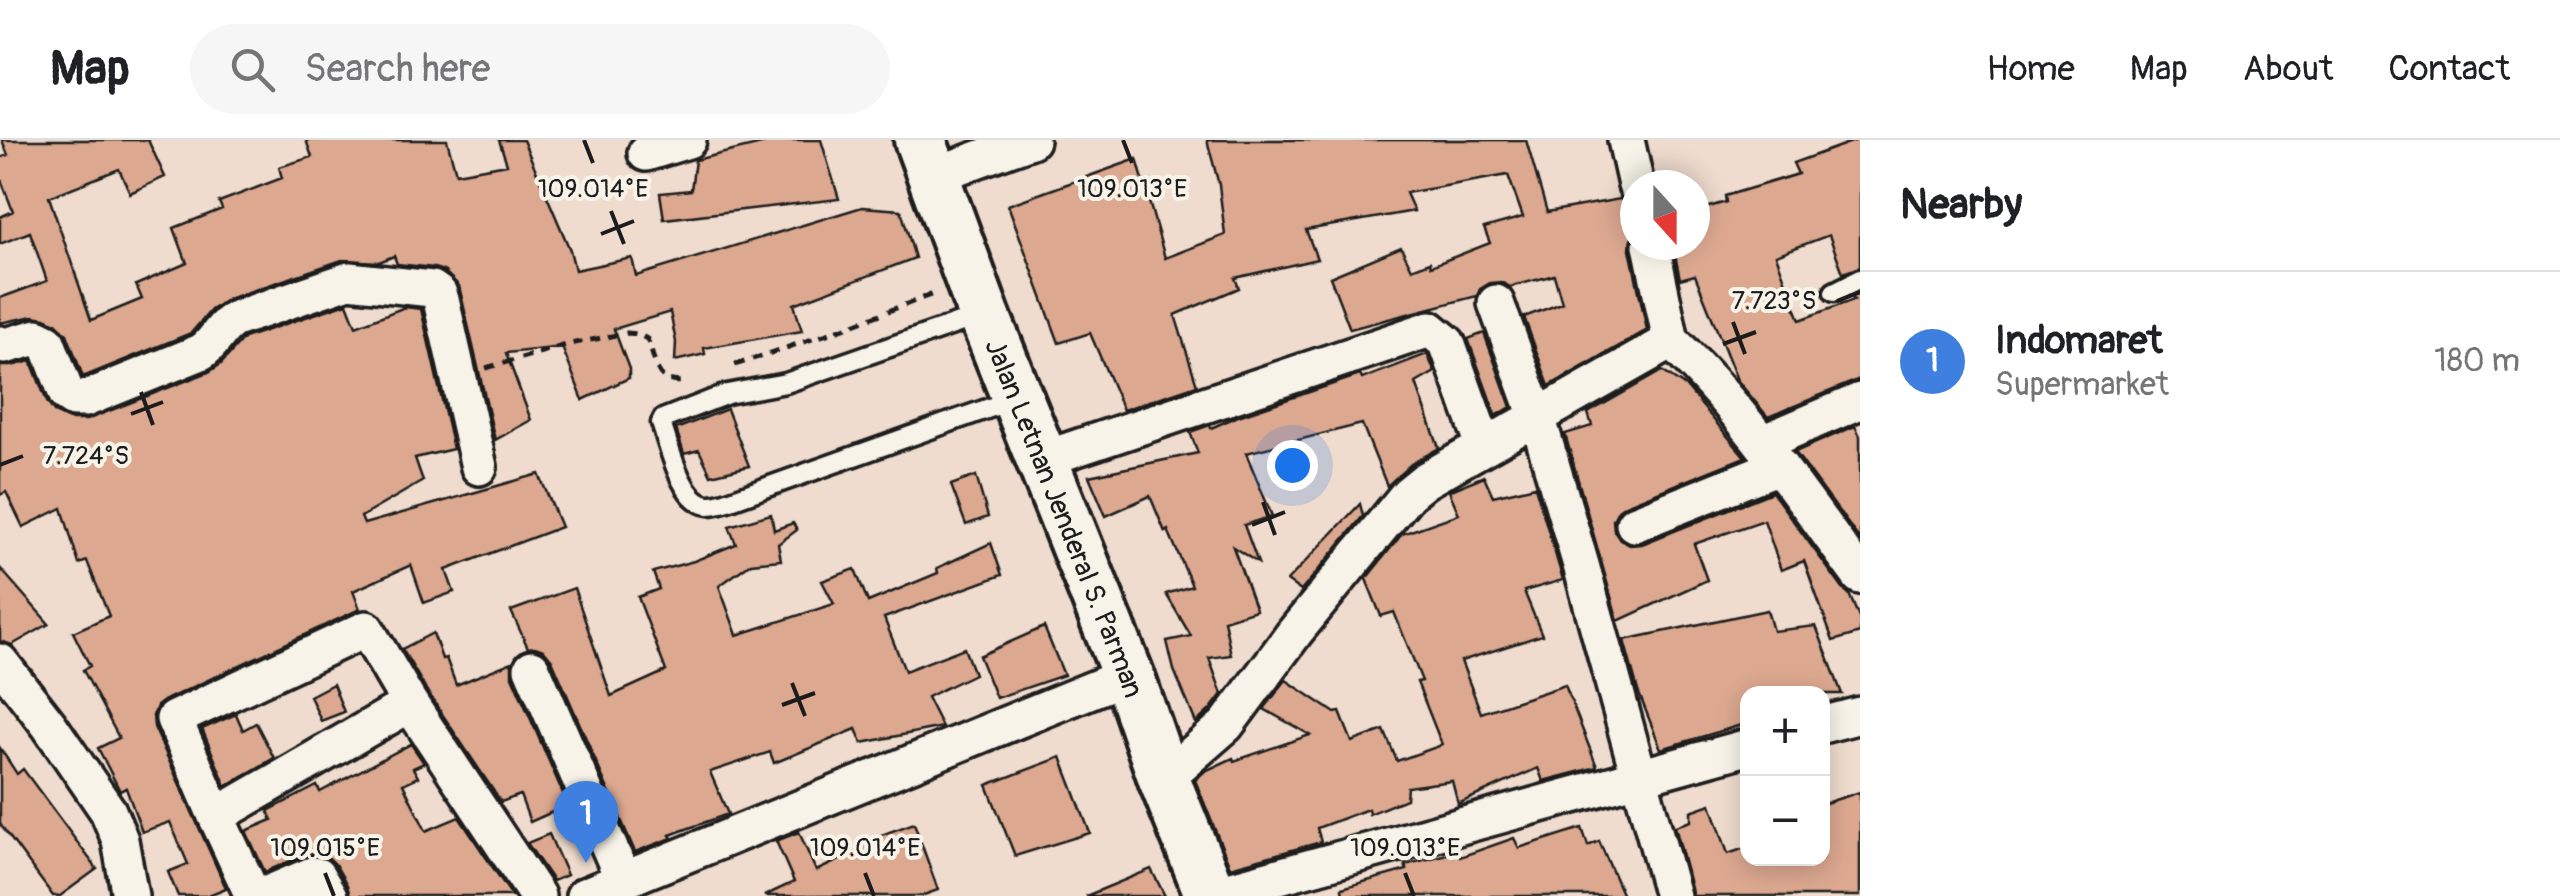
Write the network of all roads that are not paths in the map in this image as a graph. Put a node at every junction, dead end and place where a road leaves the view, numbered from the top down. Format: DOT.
graph roads {
  1 [pos="688,140"];
  2 [pos="1030,140"];
  3 [pos="1626,140"];
  4 [pos="646,153"];
  5 [pos="926,158"];
  6 [pos="1633,170"];
  7 [pos="1654,260"];
  8 [pos="1860,279"];
  9 [pos="1834,292"];
  10 [pos="978,297"];
  11 [pos="1496,303"];
  12 [pos="1672,342"];
  13 [pos="0,344"];
  14 [pos="1018,399"];
  15 [pos="1860,401"];
  16 [pos="1537,416"];
  17 [pos="1484,446"];
  18 [pos="1770,455"];
  19 [pos="1041,460"];
  20 [pos="480,467"];
  21 [pos="1634,524"];
  22 [pos="1860,576"];
  23 [pos="0,662"];
  24 [pos="532,668"];
  25 [pos="1128,676"];
  26 [pos="410,704"];
  27 [pos="1860,715"];
  28 [pos="1830,724"];
  29 [pos="1740,749"];
  30 [pos="1640,778"];
  31 [pos="1164,779"];
  32 [pos="216,816"];
  33 [pos="638,882"];
  34 [pos="130,896"];
  35 [pos="252,896"];
  36 [pos="262,896"];
  37 [pos="329,896"];
  38 [pos="537,896"];
  39 [pos="584,896"];
  40 [pos="1211,896"];
  41 [pos="1672,896"];
  1 -- 4 [label="street"];
  2 -- 5 [label="street"];
  3 -- 6 [label="street"];
  5 -- 10 [label="main road, Jalan Letnan Jenderal S. Parman"];
  7 -- 12 [label="street"];
  8 -- 9 [label="lane"];
  10 -- 14 [label="main road, Jalan Letnan Jenderal S. Parman"];
  10 -- 14 [label="lane"];
  11 -- 16 [label="street"];
  12 -- 16 [label="street"];
  12 -- 18 [label="street"];
  13 -- 20 [label="street"];
  14 -- 19 [label="main road, Jalan Letnan Jenderal S. Parman"];
  15 -- 18 [label="street"];
  16 -- 17 [label="street"];
  16 -- 30 [label="street"];
  17 -- 19 [label="street"];
  17 -- 31 [label="street"];
  18 -- 21 [label="street"];
  18 -- 22 [label="street"];
  19 -- 25 [label="main road, Jalan Letnan Jenderal S. Parman"];
  23 -- 34 [label="street"];
  24 -- 33 [label="street"];
  25 -- 31 [label="main road, Jalan Letnan Jenderal S. Parman"];
  25 -- 33 [label="street"];
  26 -- 32 [label="street"];
  26 -- 32 [label="street"];
  26 -- 38 [label="street"];
  27 -- 28 [label="street"];
  29 -- 30 [label="street"];
  30 -- 40 [label="street"];
  30 -- 41 [label="street"];
  31 -- 40 [label="main road, Jalan Letnan Jenderal S. Parman"];
  32 -- 35 [label="street"];
  33 -- 39 [label="street"];
  36 -- 37 [label="street"];
}
